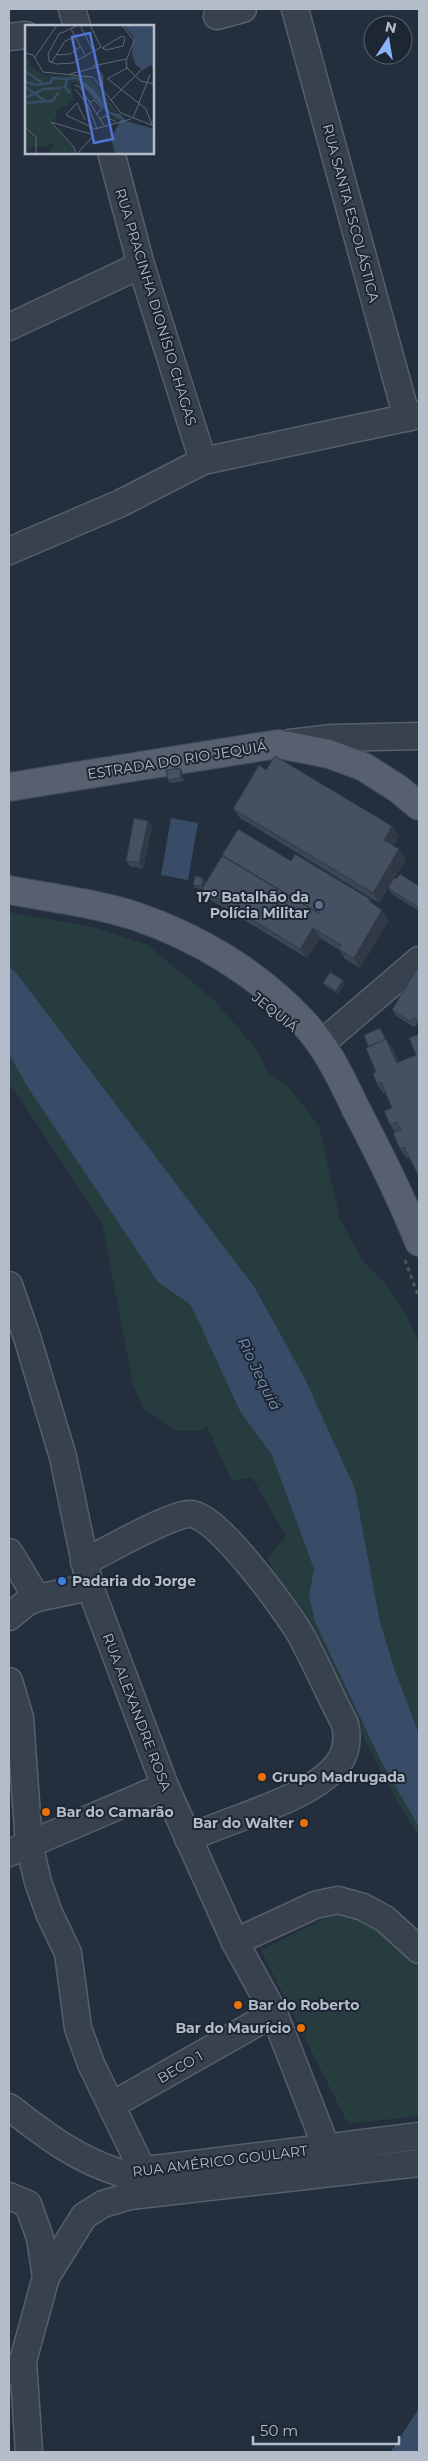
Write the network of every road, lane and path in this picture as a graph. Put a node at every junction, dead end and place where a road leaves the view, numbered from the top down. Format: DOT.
graph roads {
  1 [pos="72,9"];
  2 [pos="243,9"];
  3 [pos="295,9"];
  4 [pos="217,16"];
  5 [pos="77,25"];
  6 [pos="25,35"];
  7 [pos="9,37"];
  8 [pos="112,154"];
  9 [pos="141,265"];
  10 [pos="9,327"];
  11 [pos="413,416"];
  12 [pos="203,461"];
  13 [pos="9,551"];
  14 [pos="419,736"];
  15 [pos="278,744"];
  16 [pos="9,787"];
  17 [pos="419,806"];
  18 [pos="9,890"];
  19 [pos="419,960"];
  20 [pos="321,1044"];
  21 [pos="411,1202"];
  22 [pos="411,1249"];
  23 [pos="9,1286"];
  24 [pos="419,1298"];
  25 [pos="9,1552"];
  26 [pos="87,1574"];
  27 [pos="37,1598"];
  28 [pos="9,1617"];
  29 [pos="9,1681"];
  30 [pos="165,1786"];
  31 [pos="188,1839"];
  32 [pos="19,1848"];
  33 [pos="235,1942"];
  34 [pos="419,1950"];
  35 [pos="274,2013"];
  36 [pos="112,2106"];
  37 [pos="9,2107"];
  38 [pos="419,2136"];
  39 [pos="327,2149"];
  40 [pos="419,2163"];
  41 [pos="142,2171"];
  42 [pos="9,2196"];
  43 [pos="46,2277"];
  44 [pos="16,2366"];
  45 [pos="29,2452"];
  1 -- 5 [label="street"];
  2 -- 4 [label="street"];
  3 -- 11 [label="street, RUA SANTA ESCOLÁSTICA"];
  6 -- 7 [label="street"];
  8 -- 9 [label="street, RUA PRACINHA DIONÍSIO CHAGAS"];
  9 -- 10 [label="street"];
  9 -- 12 [label="street, RUA PRACINHA DIONÍSIO CHAGAS"];
  11 -- 12 [label="street"];
  12 -- 13 [label="street"];
  14 -- 15 [label="street"];
  15 -- 16 [label="main road, ESTRADA DO RIO JEQUIÁ"];
  15 -- 17 [label="main road, ESTRADA DO RIO JEQUIÁ"];
  18 -- 20 [label="main road"];
  19 -- 20 [label="street"];
  20 -- 21 [label="main road"];
  21 -- 22 [label="main road"];
  22 -- 24 [label="path"];
  23 -- 26 [label="street, RUA ALEXANDRE ROSA"];
  25 -- 27 [label="street"];
  26 -- 27 [label="street"];
  26 -- 30 [label="street, RUA ALEXANDRE ROSA"];
  26 -- 31 [label="street"];
  27 -- 28 [label="street"];
  29 -- 32 [label="street"];
  30 -- 31 [label="street, RUA ALEXANDRE ROSA"];
  30 -- 32 [label="street"];
  31 -- 33 [label="street, RUA ALEXANDRE ROSA"];
  32 -- 36 [label="street"];
  33 -- 34 [label="street"];
  33 -- 35 [label="street, RUA ALEXANDRE ROSA"];
  35 -- 36 [label="street, BECO 1"];
  35 -- 39 [label="street, RUA ALEXANDRE ROSA"];
  36 -- 41 [label="street"];
  37 -- 41 [label="street, RUA AMÉRICO GOULART"];
  38 -- 39 [label="street, RUA AMÉRICO GOULART"];
  39 -- 41 [label="street, RUA AMÉRICO GOULART"];
  40 -- 43 [label="street"];
  42 -- 43 [label="street"];
  43 -- 44 [label="street"];
  44 -- 45 [label="street"];
}
